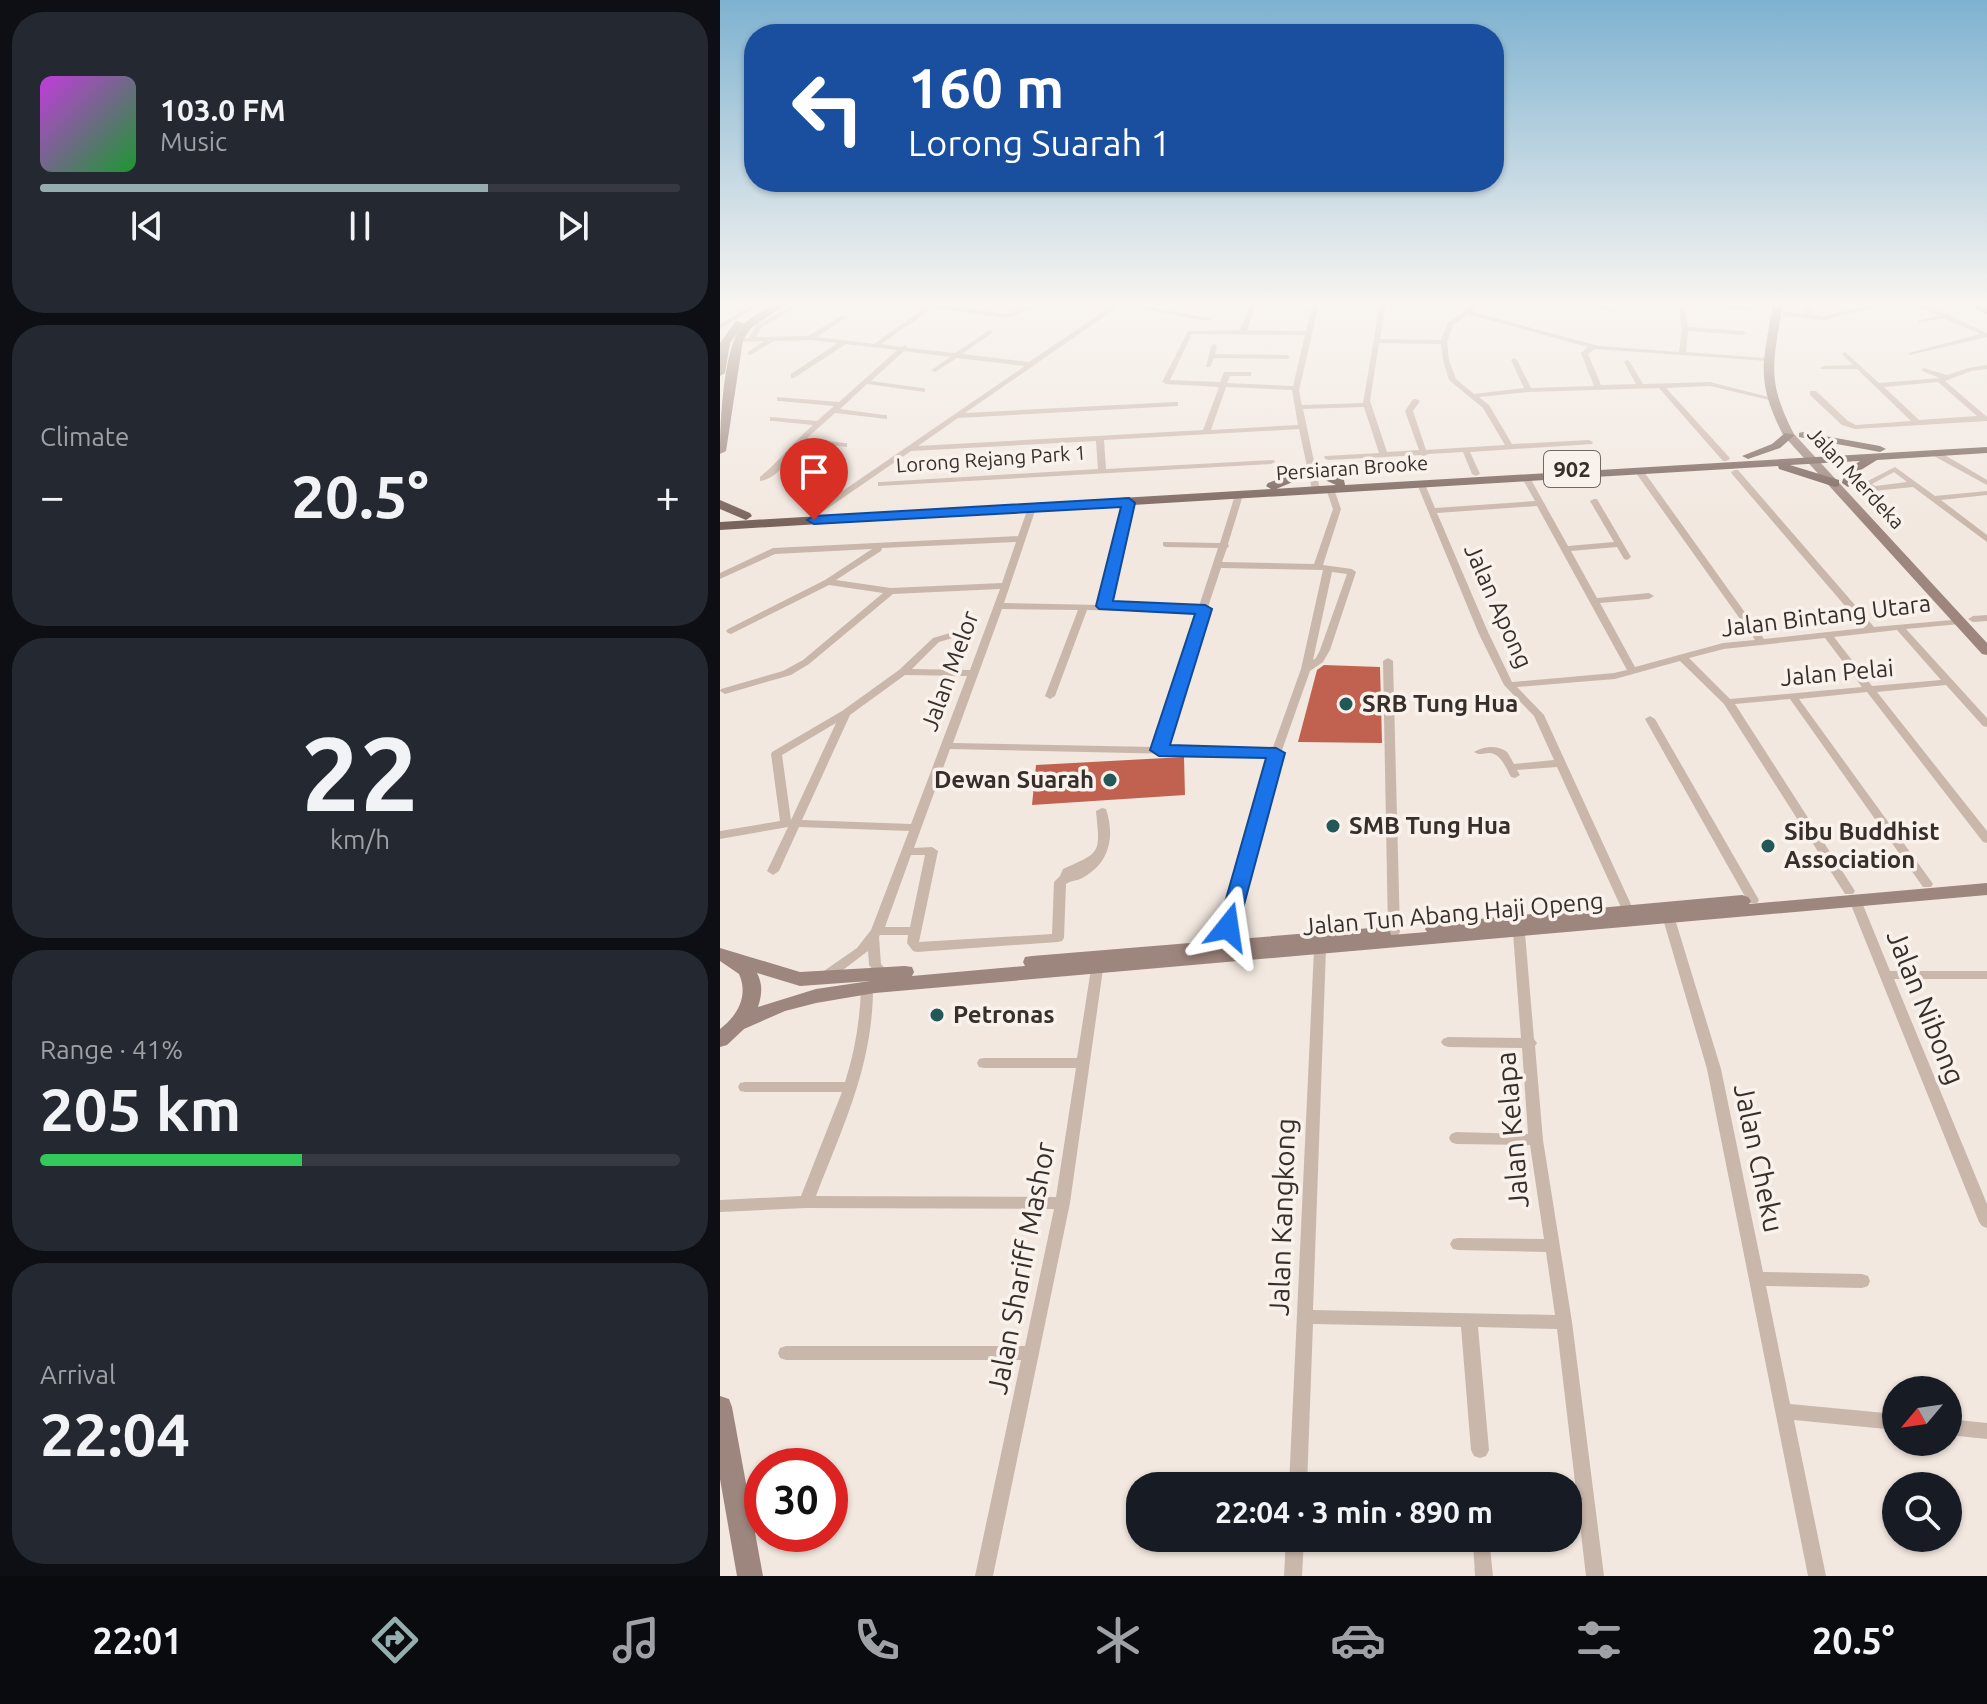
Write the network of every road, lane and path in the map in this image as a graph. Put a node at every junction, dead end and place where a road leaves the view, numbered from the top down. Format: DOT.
graph roads {
  1 [pos="732,377"];
  2 [pos="872,377"];
  3 [pos="1010,377"];
  4 [pos="1169,377"];
  5 [pos="1297,377"];
  6 [pos="1372,377"];
  7 [pos="1451,377"];
  8 [pos="1522,377"];
  9 [pos="1594,377"];
  10 [pos="1635,377"];
  11 [pos="1767,377"];
  12 [pos="1778,377"];
  13 [pos="1868,377"];
  14 [pos="1938,377"];
  15 [pos="1952,377"];
  16 [pos="1943,379"];
  17 [pos="866,382"];
  18 [pos="1224,382"];
  19 [pos="1877,385"];
  20 [pos="1598,387"];
  21 [pos="1641,387"];
  22 [pos="1662,387"];
  23 [pos="1295,388"];
  24 [pos="922,390"];
  25 [pos="1528,390"];
  26 [pos="1813,393"];
  27 [pos="1471,396"];
  28 [pos="1769,398"];
  29 [pos="780,399"];
  30 [pos="1416,401"];
  31 [pos="1175,404"];
  32 [pos="1367,405"];
  33 [pos="837,407"];
  34 [pos="1298,407"];
  35 [pos="957,416"];
  36 [pos="884,417"];
  37 [pos="773,419"];
  38 [pos="1985,419"];
  39 [pos="1917,422"];
  40 [pos="818,423"];
  41 [pos="1301,427"];
  42 [pos="1206,432"];
  43 [pos="1789,435"];
  44 [pos="1803,435"];
  45 [pos="1100,438"];
  46 [pos="801,439"];
  47 [pos="1589,442"];
  48 [pos="1987,443"];
  49 [pos="844,445"];
  50 [pos="1509,445"];
  51 [pos="913,449"];
  52 [pos="1987,450"];
  53 [pos="720,451"];
  54 [pos="1466,451"];
  55 [pos="1882,453"];
  56 [pos="1935,453"];
  57 [pos="1424,454"];
  58 [pos="1384,455"];
  59 [pos="1815,456"];
  60 [pos="1328,458"];
  61 [pos="1726,459"];
  62 [pos="1751,460"];
  63 [pos="1271,462"];
  64 [pos="1102,470"];
  65 [pos="1312,470"];
  66 [pos="1639,471"];
  67 [pos="1735,472"];
  68 [pos="1476,474"];
  69 [pos="1526,478"];
  70 [pos="763,479"];
  71 [pos="1842,483"];
  72 [pos="1987,483"];
  73 [pos="881,484"];
  74 [pos="1421,484"];
  75 [pos="1914,484"];
  76 [pos="1270,486"];
  77 [pos="1325,486"];
  78 [pos="1987,493"];
  79 [pos="1239,495"];
  80 [pos="1935,498"];
  81 [pos="1594,501"];
  82 [pos="1129,503"];
  83 [pos="1540,503"];
  84 [pos="720,504"];
  85 [pos="1032,508"];
  86 [pos="1433,511"];
  87 [pos="815,514"];
  88 [pos="720,518"];
  89 [pos="749,520"];
  90 [pos="720,529"];
  91 [pos="1019,539"];
  92 [pos="1987,539"];
  93 [pos="1166,544"];
  94 [pos="1620,544"];
  95 [pos="1225,546"];
  96 [pos="879,548"];
  97 [pos="1565,549"];
  98 [pos="1627,557"];
  99 [pos="1219,565"];
  100 [pos="1323,567"];
  101 [pos="720,576"];
  102 [pos="828,582"];
  103 [pos="1006,586"];
  104 [pos="891,591"];
  105 [pos="1649,596"];
  106 [pos="1594,601"];
  107 [pos="998,606"];
  108 [pos="1084,606"];
  109 [pos="1104,606"];
  110 [pos="1205,609"];
  111 [pos="1987,618"];
  112 [pos="1966,620"];
  113 [pos="1899,627"];
  114 [pos="1871,630"];
  115 [pos="731,631"];
  116 [pos="967,631"];
  117 [pos="1827,635"];
  118 [pos="1987,635"];
  119 [pos="1761,642"];
  120 [pos="1987,651"];
  121 [pos="1684,659"];
  122 [pos="1388,661"];
  123 [pos="1306,669"];
  124 [pos="903,672"];
  125 [pos="1633,672"];
  126 [pos="971,673"];
  127 [pos="1949,682"];
  128 [pos="1509,685"];
  129 [pos="1873,690"];
  130 [pos="725,691"];
  131 [pos="1050,696"];
  132 [pos="1793,697"];
  133 [pos="1728,702"];
  134 [pos="846,713"];
  135 [pos="1650,719"];
  136 [pos="1987,724"];
  137 [pos="945,746"];
  138 [pos="1159,750"];
  139 [pos="1479,752"];
  140 [pos="1276,753"];
  141 [pos="1561,763"];
  142 [pos="1102,811"];
  143 [pos="789,823"];
  144 [pos="915,828"];
  145 [pos="720,835"];
  146 [pos="1987,839"];
  147 [pos="906,852"];
  148 [pos="773,871"];
  149 [pos="1987,879"];
  150 [pos="1927,884"];
  151 [pos="1987,889"];
  152 [pos="1852,896"];
  153 [pos="1753,900"];
  154 [pos="1628,911"];
  155 [pos="1669,919"];
  156 [pos="916,931"];
  157 [pos="1394,932"];
  158 [pos="1519,933"];
  159 [pos="875,934"];
  160 [pos="1223,946"];
  161 [pos="1320,949"];
  162 [pos="727,954"];
  163 [pos="1097,969"];
  164 [pos="884,974"];
  165 [pos="1888,975"];
  166 [pos="1987,975"];
  167 [pos="820,980"];
  168 [pos="867,988"];
  169 [pos="738,1024"];
  170 [pos="720,1040"];
  171 [pos="1448,1042"];
  172 [pos="1530,1043"];
  173 [pos="984,1063"];
  174 [pos="1084,1063"];
  175 [pos="745,1087"];
  176 [pos="849,1087"];
  177 [pos="1456,1138"];
  178 [pos="1536,1140"];
  179 [pos="806,1202"];
  180 [pos="1063,1203"];
  181 [pos="720,1206"];
  182 [pos="1987,1222"];
  183 [pos="1458,1244"];
  184 [pos="1550,1246"];
  185 [pos="1758,1279"];
  186 [pos="1862,1281"];
  187 [pos="1307,1317"];
  188 [pos="1469,1322"];
  189 [pos="1564,1322"];
  190 [pos="786,1353"];
  191 [pos="1031,1353"];
  192 [pos="720,1407"];
  193 [pos="1784,1411"];
  194 [pos="1882,1421"];
  195 [pos="1962,1428"];
  196 [pos="1987,1431"];
  197 [pos="724,1449"];
  198 [pos="1480,1450"];
  199 [pos="1299,1472"];
  200 [pos="1294,1552"];
  201 [pos="1483,1552"];
  202 [pos="750,1576"];
  203 [pos="984,1576"];
  204 [pos="1293,1576"];
  205 [pos="1484,1576"];
  206 [pos="1595,1576"];
  207 [pos="1817,1576"];
  1 -- 53 [label="main road"];
  2 -- 17 [label="street"];
  3 -- 35 [label="street"];
  4 -- 18 [label="street"];
  5 -- 23 [label="street"];
  6 -- 32 [label="street"];
  7 -- 27 [label="street"];
  8 -- 25 [label="street"];
  9 -- 20 [label="street"];
  10 -- 21 [label="street"];
  11 -- 28 [label="main road, Jalan Merdeka"];
  12 -- 44 [label="main road, Jalan Merdeka"];
  13 -- 19 [label="street"];
  14 -- 16 [label="street"];
  15 -- 16 [label="street"];
  16 -- 19 [label="street"];
  16 -- 38 [label="street"];
  17 -- 24 [label="street"];
  17 -- 33 [label="street"];
  18 -- 23 [label="street"];
  18 -- 42 [label="street"];
  19 -- 39 [label="street"];
  20 -- 21 [label="street"];
  20 -- 25 [label="street"];
  21 -- 22 [label="street"];
  22 -- 28 [label="street"];
  22 -- 61 [label="street"];
  23 -- 34 [label="street"];
  25 -- 27 [label="street"];
  26 -- 39 [label="street"];
  27 -- 50 [label="street"];
  28 -- 43 [label="main road, Jalan Merdeka"];
  29 -- 33 [label="street"];
  30 -- 57 [label="street"];
  31 -- 35 [label="street"];
  32 -- 34 [label="street"];
  32 -- 58 [label="street"];
  33 -- 36 [label="street"];
  33 -- 40 [label="street"];
  34 -- 41 [label="street"];
  35 -- 51 [label="street"];
  37 -- 40 [label="street"];
  38 -- 39 [label="street"];
  40 -- 46 [label="street"];
  41 -- 42 [label="street"];
  41 -- 65 [label="street"];
  42 -- 45 [label="street"];
  43 -- 59 [label="main road, Jalan Merdeka"];
  43 -- 62 [label="main road"];
  44 -- 55 [label="main road"];
  44 -- 59 [label="main road, Jalan Merdeka"];
  45 -- 51 [label="street"];
  45 -- 64 [label="street, Lorong Rejang Park 1"];
  46 -- 49 [label="street"];
  46 -- 70 [label="street"];
  47 -- 50 [label="street"];
  48 -- 55 [label="main road, Persiaran Brooke / 902"];
  50 -- 54 [label="street"];
  51 -- 87 [label="street"];
  52 -- 56 [label="main road, Persiaran Brooke / 902"];
  54 -- 57 [label="street"];
  54 -- 68 [label="street"];
  55 -- 56 [label="main road, Persiaran Brooke / 902"];
  55 -- 59 [label="main road, Persiaran Brooke / 902"];
  55 -- 71 [label="main road"];
  56 -- 72 [label="street"];
  57 -- 58 [label="street"];
  58 -- 60 [label="street"];
  59 -- 62 [label="main road, Persiaran Brooke / 902"];
  59 -- 71 [label="main road, Jalan Merdeka"];
  61 -- 62 [label="main road, Persiaran Brooke / 902"];
  61 -- 68 [label="main road, Persiaran Brooke / 902"];
  62 -- 66 [label="main road, Persiaran Brooke / 902"];
  62 -- 71 [label="main road"];
  63 -- 64 [label="street, Lorong Rejang Park 1"];
  64 -- 73 [label="street, Lorong Rejang Park 1"];
  65 -- 76 [label="main road"];
  65 -- 77 [label="main road"];
  65 -- 77 [label="street"];
  66 -- 69 [label="main road, Persiaran Brooke / 902"];
  66 -- 119 [label="street"];
  67 -- 114 [label="street, Jalan Pelai"];
  68 -- 77 [label="main road, Persiaran Brooke / 902"];
  69 -- 74 [label="main road, Persiaran Brooke / 902"];
  69 -- 83 [label="street"];
  71 -- 112 [label="main road, Jalan Merdeka"];
  74 -- 77 [label="main road, Persiaran Brooke / 902"];
  74 -- 86 [label="street, Jalan Apong"];
  75 -- 75 [label="street"];
  75 -- 80 [label="street"];
  76 -- 77 [label="main road, Persiaran Brooke / 902"];
  76 -- 87 [label="main road, Persiaran Brooke / 902"];
  77 -- 79 [label="main road, Persiaran Brooke / 902"];
  77 -- 100 [label="street"];
  78 -- 80 [label="street"];
  79 -- 82 [label="main road, Persiaran Brooke / 902"];
  79 -- 95 [label="street"];
  80 -- 92 [label="street"];
  81 -- 94 [label="street"];
  82 -- 85 [label="main road, Persiaran Brooke / 902"];
  82 -- 109 [label="street"];
  83 -- 86 [label="street"];
  83 -- 97 [label="street"];
  84 -- 89 [label="main road"];
  85 -- 89 [label="main road, Persiaran Brooke / 902"];
  85 -- 91 [label="street, Jalan Melor"];
  86 -- 128 [label="street, Jalan Apong"];
  87 -- 89 [label="main road, Persiaran Brooke / 902"];
  88 -- 89 [label="main road, Persiaran Brooke / 902"];
  89 -- 90 [label="main road"];
  91 -- 96 [label="street"];
  91 -- 103 [label="street, Jalan Melor"];
  93 -- 95 [label="street"];
  94 -- 97 [label="street"];
  94 -- 98 [label="street"];
  95 -- 99 [label="street"];
  96 -- 101 [label="street"];
  96 -- 102 [label="street"];
  97 -- 106 [label="street"];
  99 -- 100 [label="street"];
  99 -- 110 [label="street"];
  100 -- 123 [label="street"];
  100 -- 123 [label="street"];
  102 -- 104 [label="street"];
  102 -- 115 [label="street"];
  103 -- 104 [label="street"];
  103 -- 107 [label="street, Jalan Melor"];
  104 -- 130 [label="street"];
  105 -- 106 [label="street"];
  106 -- 125 [label="street"];
  107 -- 108 [label="street"];
  107 -- 126 [label="street, Jalan Melor"];
  108 -- 109 [label="street"];
  108 -- 131 [label="street"];
  109 -- 110 [label="street"];
  110 -- 138 [label="street"];
  111 -- 112 [label="street, Jalan Bintang Utara"];
  112 -- 113 [label="street, Jalan Bintang Utara"];
  112 -- 118 [label="main road, Jalan Merdeka"];
  112 -- 120 [label="main road, Jalan Merdeka"];
  113 -- 114 [label="street, Jalan Bintang Utara"];
  113 -- 127 [label="street, Jalan Pelai"];
  114 -- 117 [label="street, Jalan Bintang Utara"];
  116 -- 124 [label="street"];
  117 -- 119 [label="street, Jalan Bintang Utara"];
  117 -- 129 [label="street"];
  119 -- 121 [label="street, Jalan Bintang Utara"];
  121 -- 125 [label="street, Jalan Bintang Utara"];
  121 -- 133 [label="street, Jalan Nibong"];
  122 -- 157 [label="street"];
  123 -- 140 [label="street"];
  124 -- 126 [label="street"];
  124 -- 134 [label="street"];
  125 -- 128 [label="street, Jalan Bintang Utara"];
  126 -- 137 [label="street, Jalan Melor"];
  127 -- 129 [label="street, Jalan Pelai"];
  127 -- 136 [label="street, Jalan Pelai"];
  128 -- 141 [label="street, Jalan Apong"];
  129 -- 132 [label="street, Jalan Pelai"];
  129 -- 146 [label="street"];
  132 -- 133 [label="street, Jalan Pelai"];
  132 -- 150 [label="street"];
  133 -- 152 [label="street, Jalan Nibong"];
  134 -- 143 [label="street"];
  134 -- 143 [label="street"];
  135 -- 153 [label="street"];
  137 -- 138 [label="street"];
  137 -- 144 [label="street, Jalan Melor"];
  138 -- 140 [label="street"];
  139 -- 141 [label="street"];
  140 -- 160 [label="street"];
  141 -- 154 [label="street, Jalan Apong"];
  142 -- 156 [label="street"];
  143 -- 144 [label="street"];
  143 -- 145 [label="street"];
  143 -- 148 [label="street"];
  144 -- 147 [label="street, Jalan Melor"];
  147 -- 156 [label="street"];
  147 -- 159 [label="street, Jalan Melor"];
  149 -- 150 [label="main road, Jalan Tun Abang Haji Openg"];
  150 -- 152 [label="main road, Jalan Tun Abang Haji Openg"];
  151 -- 152 [label="main road, Jalan Tun Abang Haji Openg"];
  152 -- 153 [label="main road, Jalan Tun Abang Haji Openg"];
  152 -- 155 [label="main road, Jalan Tun Abang Haji Openg"];
  152 -- 165 [label="street, Jalan Nibong"];
  153 -- 154 [label="main road, Jalan Tun Abang Haji Openg"];
  154 -- 157 [label="main road, Jalan Tun Abang Haji Openg"];
  155 -- 158 [label="main road, Jalan Tun Abang Haji Openg"];
  155 -- 185 [label="street, Jalan Cheku"];
  156 -- 159 [label="street"];
  157 -- 160 [label="main road, Jalan Tun Abang Haji Openg"];
  158 -- 161 [label="main road, Jalan Tun Abang Haji Openg"];
  158 -- 172 [label="street, Jalan Kelapa"];
  159 -- 164 [label="street"];
  159 -- 167 [label="street, Jalan Melor"];
  160 -- 164 [label="main road, Jalan Tun Abang Haji Openg"];
  161 -- 163 [label="main road, Jalan Tun Abang Haji Openg"];
  161 -- 187 [label="street, Jalan Kangkong"];
  162 -- 167 [label="main road, Jalan Tun Abang Haji Openg"];
  162 -- 169 [label="main road"];
  163 -- 168 [label="main road, Jalan Tun Abang Haji Openg"];
  163 -- 174 [label="street, Jalan Shariff Mashor"];
  164 -- 167 [label="main road, Jalan Tun Abang Haji Openg"];
  165 -- 166 [label="street"];
  165 -- 182 [label="street, Jalan Nibong"];
  168 -- 169 [label="main road, Jalan Tun Abang Haji Openg"];
  168 -- 176 [label="street"];
  169 -- 170 [label="main road"];
  171 -- 172 [label="street"];
  172 -- 178 [label="street, Jalan Kelapa"];
  173 -- 174 [label="street"];
  174 -- 180 [label="street, Jalan Shariff Mashor"];
  175 -- 176 [label="street"];
  176 -- 179 [label="street"];
  177 -- 178 [label="street"];
  178 -- 184 [label="street, Jalan Kelapa"];
  179 -- 180 [label="street"];
  179 -- 181 [label="street"];
  180 -- 191 [label="street, Jalan Shariff Mashor"];
  183 -- 184 [label="street"];
  184 -- 189 [label="street, Jalan Kelapa"];
  185 -- 186 [label="street"];
  185 -- 193 [label="street, Jalan Cheku"];
  187 -- 188 [label="street"];
  187 -- 199 [label="street, Jalan Kangkong"];
  188 -- 189 [label="street"];
  188 -- 198 [label="street"];
  189 -- 206 [label="street, Jalan Kelapa"];
  190 -- 191 [label="street"];
  191 -- 203 [label="street, Jalan Shariff Mashor"];
  192 -- 197 [label="main road"];
  193 -- 194 [label="street"];
  193 -- 207 [label="street, Jalan Cheku"];
  195 -- 196 [label="street"];
  197 -- 202 [label="main road"];
  200 -- 204 [label="street"];
  201 -- 205 [label="street"];
}
